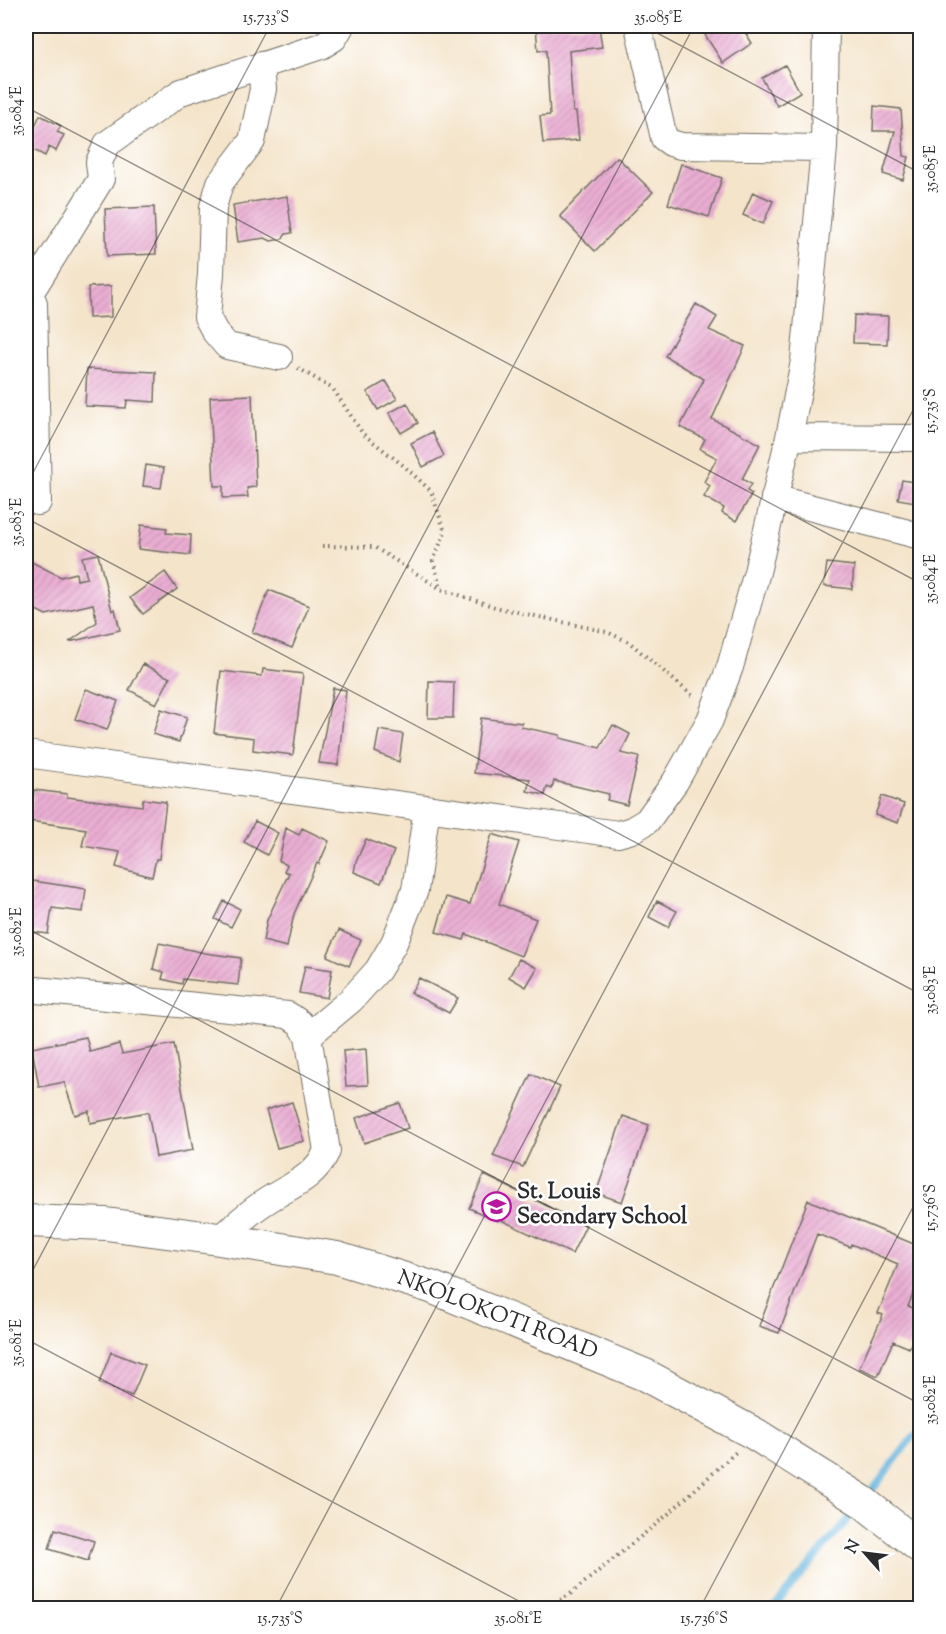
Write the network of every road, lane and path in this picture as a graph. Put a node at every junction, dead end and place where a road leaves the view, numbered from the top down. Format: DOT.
graph roads {
  1 [pos="340,26"];
  2 [pos="639,26"];
  3 [pos="826,26"];
  4 [pos="261,65"];
  5 [pos="824,148"];
  6 [pos="27,294"];
  7 [pos="279,357"];
  8 [pos="789,437"];
  9 [pos="921,438"];
  10 [pos="774,498"];
  11 [pos="38,502"];
  12 [pos="921,536"];
  13 [pos="322,546"];
  14 [pos="441,589"];
  15 [pos="713,713"];
  16 [pos="26,754"];
  17 [pos="427,808"];
  18 [pos="26,989"];
  19 [pos="308,1036"];
  20 [pos="26,1221"];
  21 [pos="219,1239"];
  22 [pos="755,1434"];
  23 [pos="921,1547"];
  24 [pos="544,1608"];
  1 -- 4 [label="street"];
  2 -- 5 [label="street"];
  3 -- 5 [label="street"];
  4 -- 6 [label="street"];
  4 -- 7 [label="street"];
  5 -- 8 [label="street"];
  6 -- 11 [label="street"];
  7 -- 14 [label="path"];
  8 -- 9 [label="street"];
  8 -- 10 [label="street"];
  10 -- 12 [label="street"];
  10 -- 15 [label="street"];
  13 -- 14 [label="path"];
  14 -- 15 [label="path"];
  15 -- 17 [label="street"];
  16 -- 17 [label="street"];
  17 -- 19 [label="street"];
  18 -- 19 [label="street"];
  19 -- 21 [label="street"];
  20 -- 21 [label="main road, NKOLOKOTI ROAD"];
  21 -- 22 [label="main road, NKOLOKOTI ROAD"];
  22 -- 23 [label="main road, NKOLOKOTI ROAD"];
  22 -- 24 [label="path"];
}
